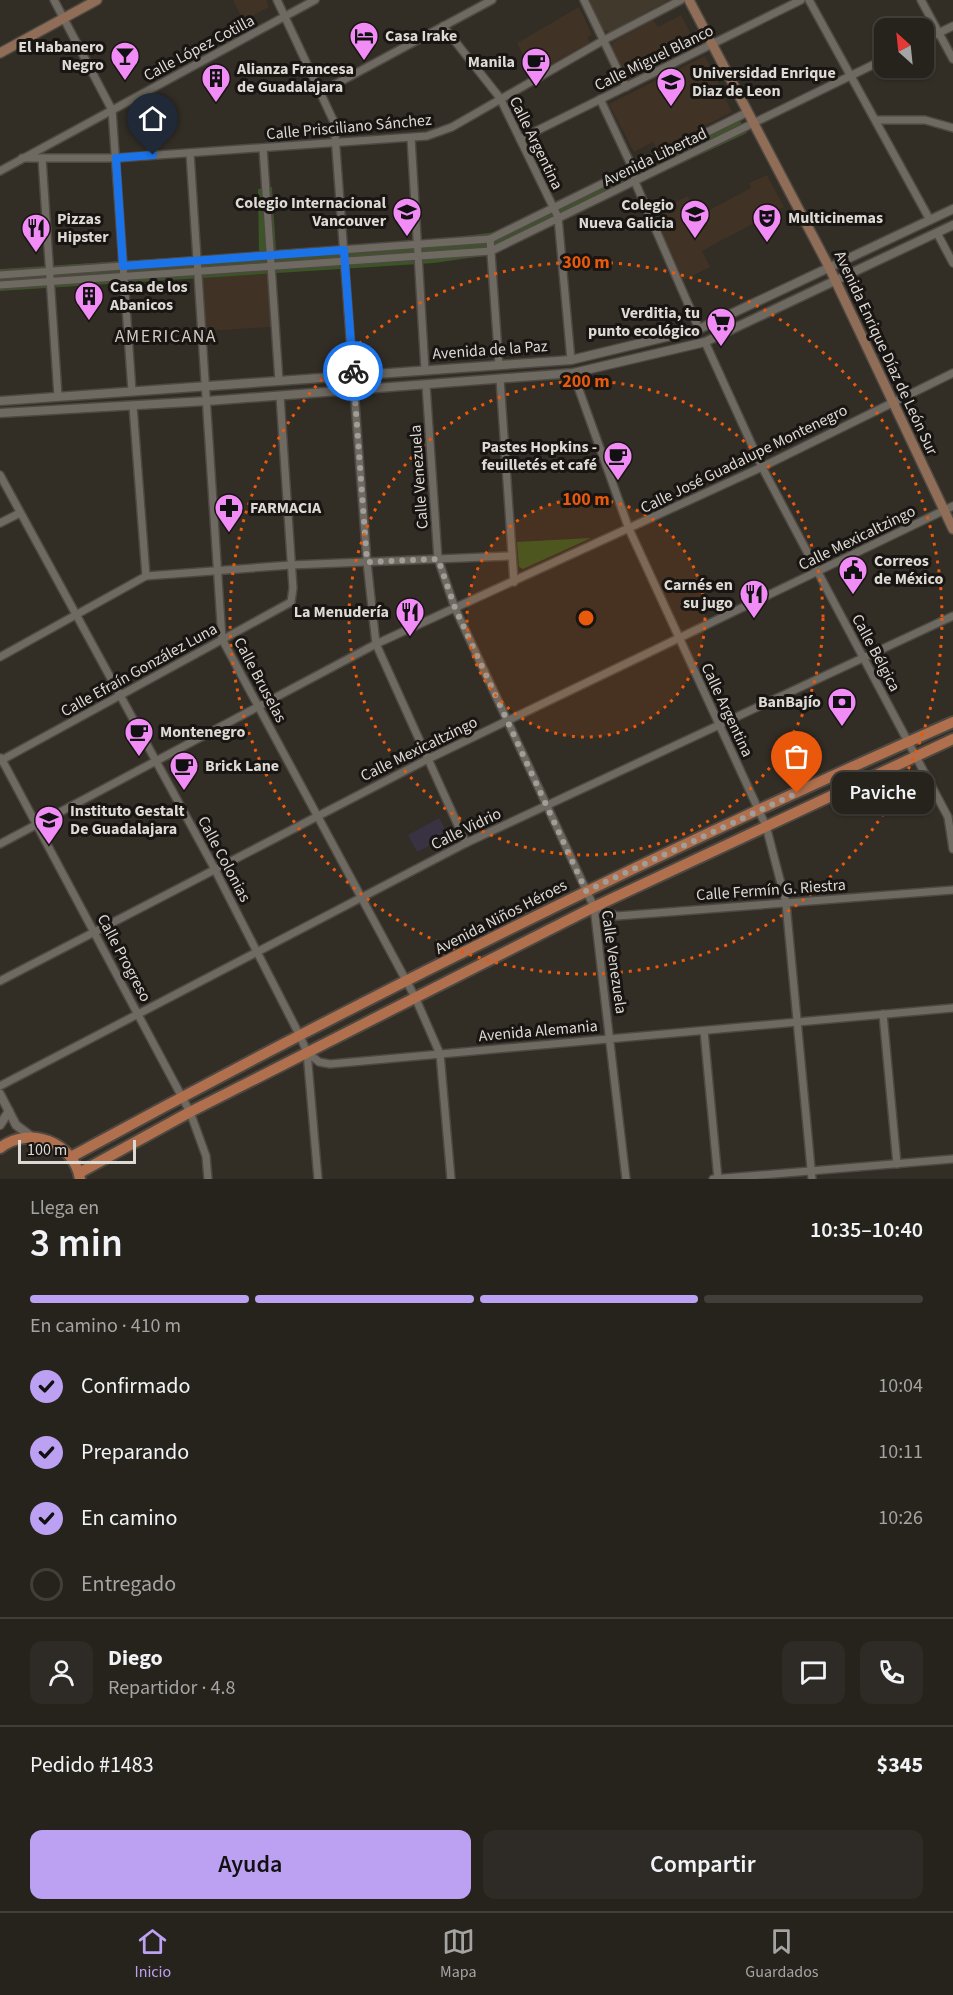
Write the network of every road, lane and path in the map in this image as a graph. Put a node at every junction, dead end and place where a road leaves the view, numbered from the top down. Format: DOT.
graph roads {
  1 [pos="54,0"];
  2 [pos="97,0"];
  3 [pos="277,0"];
  4 [pos="315,0"];
  5 [pos="492,0"];
  6 [pos="584,0"];
  7 [pos="681,0"];
  8 [pos="689,0"];
  9 [pos="801,0"];
  10 [pos="809,0"];
  11 [pos="921,0"];
  12 [pos="285,16"];
  13 [pos="63,18"];
  14 [pos="443,26"];
  15 [pos="953,26"];
  16 [pos="939,33"];
  17 [pos="934,35"];
  18 [pos="604,40"];
  19 [pos="712,44"];
  20 [pos="0,53"];
  21 [pos="953,59"];
  22 [pos="874,64"];
  23 [pos="851,75"];
  24 [pos="626,87"];
  25 [pos="321,92"];
  26 [pos="500,98"];
  27 [pos="600,99"];
  28 [pos="112,110"];
  29 [pos="748,112"];
  30 [pos="876,120"];
  31 [pos="754,124"];
  32 [pos="953,128"];
  33 [pos="411,138"];
  34 [pos="520,139"];
  35 [pos="337,143"];
  36 [pos="263,148"];
  37 [pos="190,153"];
  38 [pos="22,158"];
  39 [pos="42,158"];
  40 [pos="116,158"];
  41 [pos="633,169"];
  42 [pos="0,171"];
  43 [pos="635,182"];
  44 [pos="554,208"];
  45 [pos="953,209"];
  46 [pos="558,217"];
  47 [pos="930,220"];
  48 [pos="953,225"];
  49 [pos="937,233"];
  50 [pos="490,239"];
  51 [pos="417,245"];
  52 [pos="344,250"];
  53 [pos="491,251"];
  54 [pos="269,255"];
  55 [pos="417,256"];
  56 [pos="197,260"];
  57 [pos="345,261"];
  58 [pos="953,263"];
  59 [pos="123,266"];
  60 [pos="270,266"];
  61 [pos="829,267"];
  62 [pos="50,271"];
  63 [pos="198,271"];
  64 [pos="0,275"];
  65 [pos="124,277"];
  66 [pos="835,281"];
  67 [pos="50,282"];
  68 [pos="0,285"];
  69 [pos="699,329"];
  70 [pos="705,342"];
  71 [pos="571,360"];
  72 [pos="499,365"];
  73 [pos="425,370"];
  74 [pos="573,373"];
  75 [pos="953,373"];
  76 [pos="353,375"];
  77 [pos="500,379"];
  78 [pos="279,381"];
  79 [pos="426,385"];
  80 [pos="206,386"];
  81 [pos="132,391"];
  82 [pos="354,391"];
  83 [pos="58,396"];
  84 [pos="280,396"];
  85 [pos="0,401"];
  86 [pos="207,401"];
  87 [pos="894,402"];
  88 [pos="133,406"];
  89 [pos="0,413"];
  90 [pos="762,467"];
  91 [pos="0,475"];
  92 [pos="948,508"];
  93 [pos="20,513"];
  94 [pos="0,524"];
  95 [pos="629,529"];
  96 [pos="953,530"];
  97 [pos="512,556"];
  98 [pos="438,559"];
  99 [pos="367,562"];
  100 [pos="291,565"];
  101 [pos="219,571"];
  102 [pos="818,572"];
  103 [pos="146,576"];
  104 [pos="514,582"];
  105 [pos="455,608"];
  106 [pos="75,615"];
  107 [pos="953,616"];
  108 [pos="222,639"];
  109 [pos="680,639"];
  110 [pos="376,644"];
  111 [pos="0,657"];
  112 [pos="863,657"];
  113 [pos="120,696"];
  114 [pos="258,705"];
  115 [pos="507,720"];
  116 [pos="953,722"];
  117 [pos="719,724"];
  118 [pos="953,739"];
  119 [pos="908,742"];
  120 [pos="916,756"];
  121 [pos="1,759"];
  122 [pos="428,759"];
  123 [pos="155,760"];
  124 [pos="546,805"];
  125 [pos="759,811"];
  126 [pos="317,814"];
  127 [pos="950,816"];
  128 [pos="36,824"];
  129 [pos="766,826"];
  130 [pos="466,843"];
  131 [pos="0,844"];
  132 [pos="953,849"];
  133 [pos="215,869"];
  134 [pos="953,890"];
  135 [pos="586,891"];
  136 [pos="362,897"];
  137 [pos="786,903"];
  138 [pos="594,907"];
  139 [pos="95,933"];
  140 [pos="258,952"];
  141 [pos="0,981"];
  142 [pos="406,981"];
  143 [pos="415,997"];
  144 [pos="953,1008"];
  145 [pos="138,1014"];
  146 [pos="883,1014"];
  147 [pos="797,1022"];
  148 [pos="704,1031"];
  149 [pos="300,1036"];
  150 [pos="612,1038"];
  151 [pos="307,1052"];
  152 [pos="440,1054"];
  153 [pos="0,1086"];
  154 [pos="0,1094"];
  155 [pos="182,1096"];
  156 [pos="9,1111"];
  157 [pos="190,1112"];
  158 [pos="0,1125"];
  159 [pos="32,1137"];
  160 [pos="0,1148"];
  161 [pos="71,1157"];
  162 [pos="953,1159"];
  163 [pos="897,1164"];
  164 [pos="812,1175"];
  165 [pos="80,1176"];
  166 [pos="208,1179"];
  167 [pos="318,1179"];
  168 [pos="451,1179"];
  169 [pos="626,1179"];
  170 [pos="713,1179"];
  171 [pos="718,1179"];
  1 -- 13 [label="street"];
  2 -- 13 [label="main road"];
  3 -- 12 [label="street"];
  4 -- 12 [label="street, Calle López Cotilla"];
  5 -- 14 [label="street"];
  6 -- 18 [label="street"];
  7 -- 18 [label="street, Calle Prisciliano Sánchez"];
  8 -- 19 [label="main road, Avenida Enrique Díaz de León Sur"];
  9 -- 19 [label="street, Calle Miguel Blanco"];
  10 -- 23 [label="street"];
  11 -- 16 [label="street"];
  12 -- 25 [label="street"];
  12 -- 28 [label="street, Calle López Cotilla"];
  13 -- 20 [label="main road"];
  13 -- 28 [label="street"];
  14 -- 25 [label="street"];
  14 -- 26 [label="street, Calle Argentina"];
  15 -- 16 [label="street"];
  16 -- 17 [label="street"];
  16 -- 21 [label="street"];
  18 -- 24 [label="street"];
  18 -- 26 [label="street, Calle Prisciliano Sánchez"];
  19 -- 24 [label="street, Calle Miguel Blanco"];
  19 -- 29 [label="main road, Avenida Enrique Díaz de León Sur"];
  22 -- 23 [label="street, Avenida Libertad"];
  23 -- 30 [label="street"];
  23 -- 31 [label="street, Avenida Libertad"];
  24 -- 27 [label="street, Calle Miguel Blanco"];
  25 -- 35 [label="street"];
  26 -- 33 [label="street, Calle Prisciliano Sánchez"];
  26 -- 34 [label="street, Calle Argentina"];
  27 -- 34 [label="street, Calle Miguel Blanco"];
  27 -- 41 [label="street"];
  28 -- 38 [label="street, Calle López Cotilla"];
  28 -- 40 [label="street"];
  29 -- 31 [label="main road, Avenida Enrique Díaz de León Sur"];
  29 -- 41 [label="street, Avenida Libertad"];
  30 -- 32 [label="street"];
  30 -- 47 [label="street"];
  31 -- 43 [label="street, Avenida Libertad"];
  31 -- 61 [label="main road, Avenida Enrique Díaz de León Sur"];
  33 -- 35 [label="street, Calle Prisciliano Sánchez"];
  33 -- 51 [label="street"];
  34 -- 44 [label="street, Calle Argentina"];
  35 -- 36 [label="street, Calle Prisciliano Sánchez"];
  35 -- 52 [label="street"];
  36 -- 37 [label="street, Calle Prisciliano Sánchez"];
  36 -- 54 [label="street"];
  37 -- 40 [label="street, Calle Prisciliano Sánchez"];
  37 -- 56 [label="street, Calle Bruselas"];
  38 -- 39 [label="street, Calle Prisciliano Sánchez"];
  38 -- 42 [label="street, Calle López Cotilla"];
  39 -- 40 [label="street, Calle Prisciliano Sánchez"];
  39 -- 62 [label="street"];
  40 -- 59 [label="street"];
  41 -- 43 [label="street"];
  41 -- 44 [label="street, Avenida Libertad"];
  43 -- 46 [label="street, Avenida Libertad"];
  43 -- 69 [label="street"];
  44 -- 46 [label="street, Calle Argentina"];
  44 -- 50 [label="street, Avenida Libertad"];
  45 -- 47 [label="street, Avenida de la Paz"];
  46 -- 53 [label="street, Avenida Libertad"];
  46 -- 71 [label="street, Calle Argentina"];
  47 -- 61 [label="street, Avenida de la Paz"];
  48 -- 49 [label="street, Avenida de la Paz"];
  49 -- 58 [label="street"];
  49 -- 66 [label="street, Avenida de la Paz"];
  50 -- 51 [label="street, Avenida Libertad"];
  50 -- 53 [label="street"];
  51 -- 52 [label="street, Avenida Libertad"];
  51 -- 55 [label="street"];
  52 -- 54 [label="street, Avenida Libertad"];
  52 -- 57 [label="street"];
  53 -- 55 [label="street, Avenida Libertad"];
  53 -- 72 [label="street"];
  54 -- 56 [label="street, Avenida Libertad"];
  54 -- 60 [label="street"];
  55 -- 57 [label="street, Avenida Libertad"];
  55 -- 73 [label="street"];
  56 -- 59 [label="street, Avenida Libertad"];
  56 -- 63 [label="street, Calle Bruselas"];
  57 -- 60 [label="street, Avenida Libertad"];
  57 -- 76 [label="street"];
  59 -- 62 [label="street, Avenida Libertad"];
  59 -- 65 [label="street"];
  60 -- 63 [label="street, Avenida Libertad"];
  60 -- 78 [label="street"];
  61 -- 66 [label="main road, Avenida Enrique Díaz de León Sur"];
  61 -- 69 [label="street, Avenida de la Paz"];
  62 -- 64 [label="street, Avenida Libertad"];
  62 -- 67 [label="street"];
  63 -- 65 [label="street, Avenida Libertad"];
  63 -- 80 [label="street, Calle Bruselas"];
  65 -- 67 [label="street, Avenida Libertad"];
  65 -- 81 [label="street"];
  66 -- 70 [label="street, Avenida de la Paz"];
  66 -- 87 [label="main road, Avenida Enrique Díaz de León Sur"];
  67 -- 68 [label="street, Avenida Libertad"];
  67 -- 83 [label="street"];
  69 -- 71 [label="street, Avenida de la Paz"];
  70 -- 74 [label="street, Avenida de la Paz"];
  70 -- 90 [label="street, Calle Bélgica"];
  71 -- 72 [label="street, Avenida de la Paz"];
  72 -- 73 [label="street, Avenida de la Paz"];
  73 -- 76 [label="street, Avenida de la Paz"];
  74 -- 77 [label="street, Avenida de la Paz"];
  74 -- 95 [label="street, Calle Argentina"];
  75 -- 87 [label="street, Calle José Guadalupe Montenegro"];
  76 -- 78 [label="street, Avenida de la Paz"];
  76 -- 82 [label="street"];
  77 -- 79 [label="street, Avenida de la Paz"];
  77 -- 97 [label="street"];
  78 -- 80 [label="street, Avenida de la Paz"];
  79 -- 82 [label="street, Avenida de la Paz"];
  79 -- 98 [label="street, Calle Venezuela"];
  80 -- 81 [label="street, Avenida de la Paz"];
  80 -- 86 [label="street, Calle Bruselas"];
  81 -- 83 [label="street, Avenida de la Paz"];
  82 -- 84 [label="street, Avenida de la Paz"];
  82 -- 99 [label="street"];
  83 -- 85 [label="street, Avenida de la Paz"];
  84 -- 86 [label="street, Avenida de la Paz"];
  84 -- 100 [label="street"];
  86 -- 88 [label="street, Avenida de la Paz"];
  86 -- 101 [label="street, Calle Bruselas"];
  87 -- 90 [label="street, Calle José Guadalupe Montenegro"];
  87 -- 92 [label="main road, Avenida Enrique Díaz de León Sur"];
  88 -- 89 [label="street, Avenida de la Paz"];
  88 -- 103 [label="street"];
  90 -- 95 [label="street, Calle José Guadalupe Montenegro"];
  90 -- 102 [label="street, Calle Bélgica"];
  91 -- 93 [label="street, Calle Colonias"];
  92 -- 96 [label="main road, Avenida Enrique Díaz de León Sur"];
  92 -- 102 [label="street, Calle Mexicaltzingo"];
  93 -- 94 [label="street"];
  93 -- 106 [label="street, Calle Colonias"];
  95 -- 104 [label="street, Calle José Guadalupe Montenegro"];
  95 -- 109 [label="street, Calle Argentina"];
  97 -- 98 [label="street"];
  97 -- 104 [label="street"];
  98 -- 99 [label="street"];
  98 -- 105 [label="street, Calle Venezuela"];
  99 -- 100 [label="street"];
  99 -- 110 [label="street"];
  100 -- 101 [label="street"];
  100 -- 108 [label="street, Calle Efraín González Luna"];
  101 -- 103 [label="street"];
  101 -- 108 [label="street, Calle Bruselas"];
  102 -- 109 [label="street, Calle Mexicaltzingo"];
  102 -- 112 [label="street, Calle Bélgica"];
  103 -- 106 [label="street"];
  104 -- 105 [label="street, Calle José Guadalupe Montenegro"];
  105 -- 110 [label="street, Calle José Guadalupe Montenegro"];
  105 -- 115 [label="street, Calle Venezuela"];
  106 -- 111 [label="street"];
  106 -- 113 [label="street, Calle Colonias"];
  107 -- 112 [label="street, Calle Vidrio"];
  108 -- 113 [label="street, Calle Efraín González Luna"];
  108 -- 114 [label="street, Calle Bruselas"];
  109 -- 115 [label="street, Calle Mexicaltzingo"];
  109 -- 117 [label="street, Calle Argentina"];
  110 -- 114 [label="street, Calle José Guadalupe Montenegro"];
  110 -- 122 [label="street"];
  112 -- 117 [label="street, Calle Vidrio"];
  112 -- 119 [label="street, Calle Bélgica"];
  113 -- 121 [label="street, Calle Efraín González Luna"];
  113 -- 123 [label="street, Calle Colonias"];
  114 -- 123 [label="street, Calle José Guadalupe Montenegro"];
  114 -- 126 [label="street, Calle Bruselas"];
  115 -- 122 [label="street, Calle Mexicaltzingo"];
  115 -- 124 [label="street, Calle Venezuela"];
  116 -- 119 [label="main road, Avenida Niños Héroes"];
  117 -- 124 [label="street, Calle Vidrio"];
  117 -- 125 [label="street, Calle Argentina"];
  118 -- 120 [label="main road, Avenida Niños Héroes"];
  119 -- 120 [label="street, Calle Bélgica"];
  119 -- 125 [label="main road, Avenida Niños Héroes"];
  120 -- 127 [label="street, Calle Bélgica"];
  120 -- 129 [label="main road, Avenida Niños Héroes"];
  121 -- 128 [label="street, Calle Progreso"];
  122 -- 126 [label="street, Calle Mexicaltzingo"];
  122 -- 130 [label="street"];
  123 -- 128 [label="street, Calle José Guadalupe Montenegro"];
  123 -- 133 [label="street, Calle Colonias"];
  124 -- 130 [label="street, Calle Vidrio"];
  124 -- 135 [label="street, Calle Venezuela"];
  125 -- 129 [label="street, Calle Argentina"];
  125 -- 135 [label="main road, Avenida Niños Héroes"];
  126 -- 133 [label="street, Calle Mexicaltzingo"];
  126 -- 136 [label="street, Calle Bruselas"];
  127 -- 132 [label="street, Calle Bélgica"];
  128 -- 131 [label="street, Calle José Guadalupe Montenegro"];
  128 -- 139 [label="street, Calle Progreso"];
  129 -- 137 [label="street, Calle Argentina"];
  129 -- 138 [label="main road, Avenida Niños Héroes"];
  130 -- 136 [label="street, Calle Vidrio"];
  133 -- 139 [label="street, Calle Mexicaltzingo"];
  133 -- 140 [label="street, Calle Colonias"];
  134 -- 137 [label="street, Calle Fermín G. Riestra"];
  135 -- 138 [label="street, Calle Venezuela"];
  135 -- 142 [label="main road, Avenida Niños Héroes"];
  136 -- 140 [label="street, Calle Vidrio"];
  136 -- 142 [label="street, Calle Bruselas"];
  137 -- 138 [label="street, Calle Fermín G. Riestra"];
  137 -- 147 [label="street, Calle Argentina"];
  138 -- 143 [label="main road, Avenida Niños Héroes"];
  138 -- 150 [label="street, Calle Venezuela"];
  139 -- 141 [label="street, Calle Mexicaltzingo"];
  139 -- 145 [label="street, Calle Progreso"];
  140 -- 145 [label="street, Calle Vidrio"];
  140 -- 149 [label="street, Calle Colonias"];
  142 -- 143 [label="street, Calle Bruselas"];
  142 -- 149 [label="main road, Avenida Niños Héroes"];
  143 -- 151 [label="main road, Avenida Niños Héroes"];
  143 -- 152 [label="street, Calle Bruselas"];
  144 -- 146 [label="street, Avenida Alemania"];
  145 -- 153 [label="street, Calle Vidrio"];
  145 -- 155 [label="street, Calle Progreso"];
  146 -- 147 [label="street, Avenida Alemania"];
  146 -- 163 [label="street"];
  147 -- 148 [label="street, Avenida Alemania"];
  147 -- 164 [label="street, Calle Argentina"];
  148 -- 150 [label="street, Avenida Alemania"];
  148 -- 171 [label="street"];
  149 -- 151 [label="street, Calle Colonias"];
  149 -- 155 [label="main road, Avenida Niños Héroes"];
  150 -- 152 [label="street, Avenida Alemania"];
  150 -- 169 [label="street, Calle Venezuela"];
  151 -- 152 [label="street, Avenida Alemania"];
  151 -- 157 [label="main road, Avenida Niños Héroes"];
  151 -- 167 [label="street, Calle Colonias"];
  152 -- 168 [label="street, Calle Bruselas"];
  154 -- 156 [label="street"];
  155 -- 157 [label="street, Calle Progreso"];
  155 -- 161 [label="main road, Avenida Niños Héroes"];
  156 -- 158 [label="street"];
  156 -- 159 [label="street"];
  157 -- 165 [label="main road, Avenida Niños Héroes"];
  157 -- 166 [label="street, Calle Progreso"];
  159 -- 160 [label="main road"];
  159 -- 161 [label="main road"];
  161 -- 165 [label="main road"];
  162 -- 163 [label="street"];
  163 -- 164 [label="street"];
  164 -- 171 [label="street"];
  170 -- 171 [label="street"];
}
